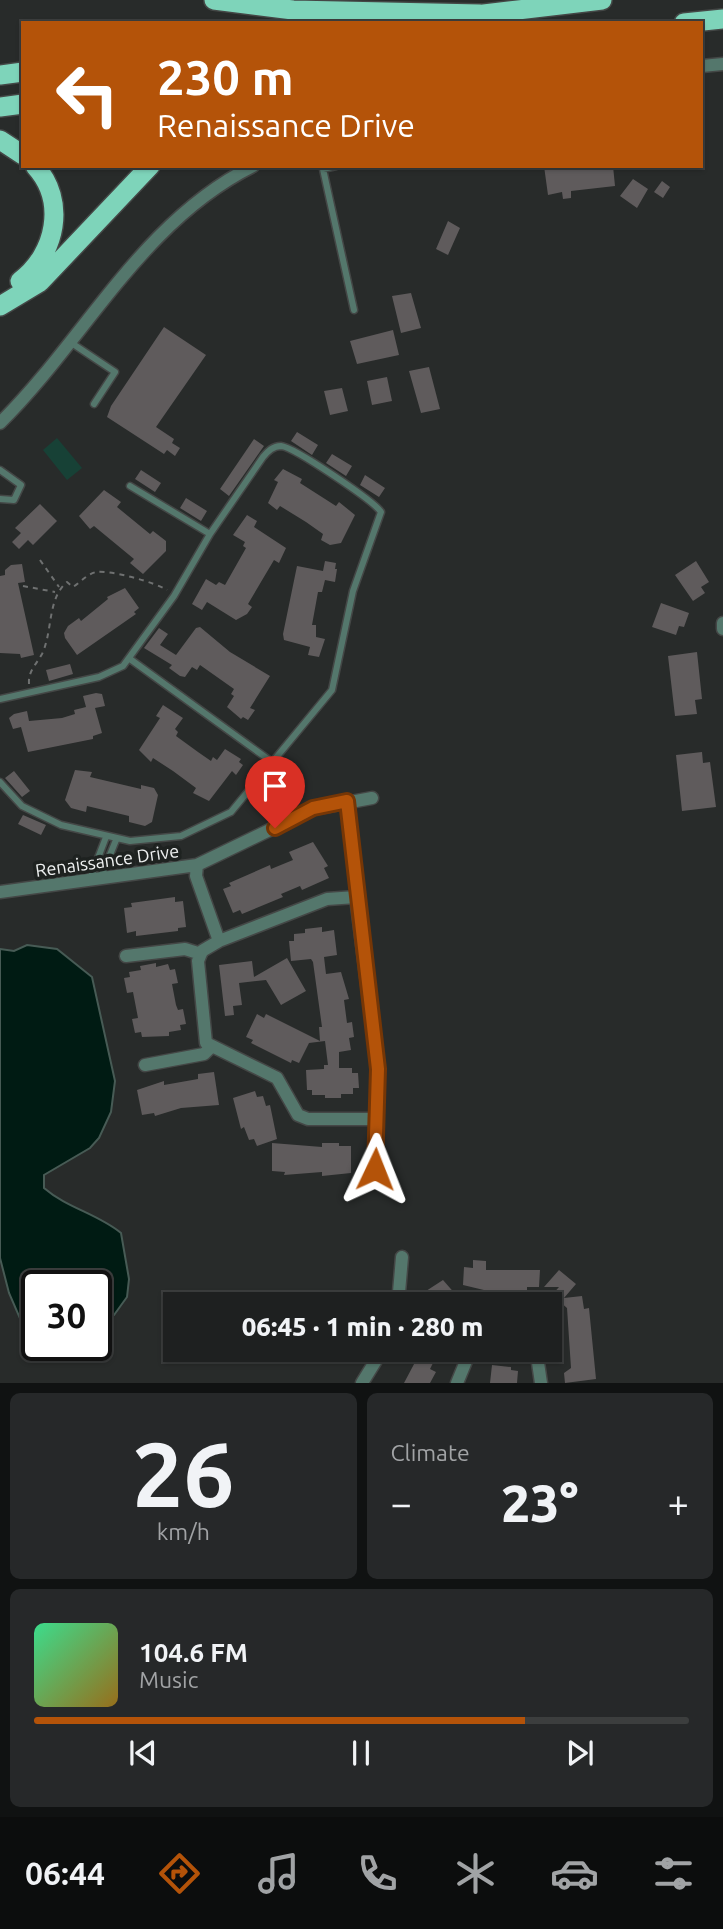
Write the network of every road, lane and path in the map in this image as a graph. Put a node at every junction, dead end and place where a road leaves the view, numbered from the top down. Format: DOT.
graph roads {
  1 [pos="214,0"];
  2 [pos="602,0"];
  3 [pos="480,15"];
  4 [pos="723,19"];
  5 [pos="431,21"];
  6 [pos="703,21"];
  7 [pos="723,64"];
  8 [pos="703,66"];
  9 [pos="21,72"];
  10 [pos="0,75"];
  11 [pos="21,104"];
  12 [pos="0,107"];
  13 [pos="0,140"];
  14 [pos="21,154"];
  15 [pos="37,168"];
  16 [pos="148,168"];
  17 [pos="250,168"];
  18 [pos="327,168"];
  19 [pos="0,294"];
  20 [pos="0,306"];
  21 [pos="354,310"];
  22 [pos="70,342"];
  23 [pos="94,404"];
  24 [pos="0,424"];
  25 [pos="0,470"];
  26 [pos="130,486"];
  27 [pos="0,499"];
  28 [pos="210,534"];
  29 [pos="40,560"];
  30 [pos="23,586"];
  31 [pos="60,588"];
  32 [pos="57,592"];
  33 [pos="174,596"];
  34 [pos="723,623"];
  35 [pos="723,629"];
  36 [pos="130,659"];
  37 [pos="30,692"];
  38 [pos="0,699"];
  39 [pos="272,762"];
  40 [pos="0,782"];
  41 [pos="372,798"];
  42 [pos="347,801"];
  43 [pos="106,837"];
  44 [pos="116,840"];
  45 [pos="197,864"];
  46 [pos="95,879"];
  47 [pos="0,892"];
  48 [pos="356,898"];
  49 [pos="219,941"];
  50 [pos="201,954"];
  51 [pos="126,956"];
  52 [pos="211,1046"];
  53 [pos="145,1065"];
  54 [pos="376,1119"];
  55 [pos="375,1169"];
  56 [pos="402,1257"];
  57 [pos="399,1292"];
  58 [pos="375,1362"];
  59 [pos="466,1362"];
  60 [pos="538,1362"];
  61 [pos="362,1383"];
  62 [pos="457,1383"];
  63 [pos="541,1383"];
  1 -- 3 [label="highway"];
  2 -- 3 [label="highway"];
  3 -- 5 [label="highway"];
  4 -- 6 [label="highway"];
  7 -- 8 [label="street"];
  9 -- 10 [label="highway"];
  11 -- 12 [label="highway"];
  13 -- 14 [label="highway"];
  15 -- 19 [label="highway"];
  16 -- 20 [label="highway"];
  17 -- 22 [label="street"];
  18 -- 21 [label="lane"];
  22 -- 23 [label="lane"];
  22 -- 24 [label="street"];
  25 -- 27 [label="lane"];
  26 -- 28 [label="lane"];
  28 -- 33 [label="lane"];
  28 -- 39 [label="lane"];
  29 -- 31 [label="path"];
  30 -- 32 [label="path"];
  31 -- 32 [label="path"];
  31 -- 33 [label="path"];
  32 -- 37 [label="path"];
  33 -- 36 [label="lane"];
  34 -- 35 [label="street"];
  36 -- 37 [label="lane"];
  36 -- 39 [label="lane"];
  37 -- 38 [label="lane"];
  39 -- 44 [label="lane"];
  40 -- 43 [label="lane"];
  41 -- 42 [label="street, Renaissance Drive"];
  42 -- 45 [label="street, Renaissance Drive"];
  42 -- 48 [label="lane"];
  43 -- 44 [label="lane"];
  43 -- 46 [label="lane"];
  44 -- 46 [label="lane"];
  45 -- 46 [label="street, Renaissance Drive"];
  45 -- 49 [label="street"];
  46 -- 47 [label="street, Renaissance Drive"];
  48 -- 49 [label="street"];
  48 -- 54 [label="street"];
  49 -- 50 [label="street"];
  50 -- 51 [label="street"];
  50 -- 52 [label="street"];
  52 -- 53 [label="street"];
  52 -- 54 [label="street"];
  54 -- 55 [label="street"];
  56 -- 57 [label="street"];
  58 -- 61 [label="street"];
  59 -- 62 [label="street"];
  60 -- 63 [label="street"];
}
